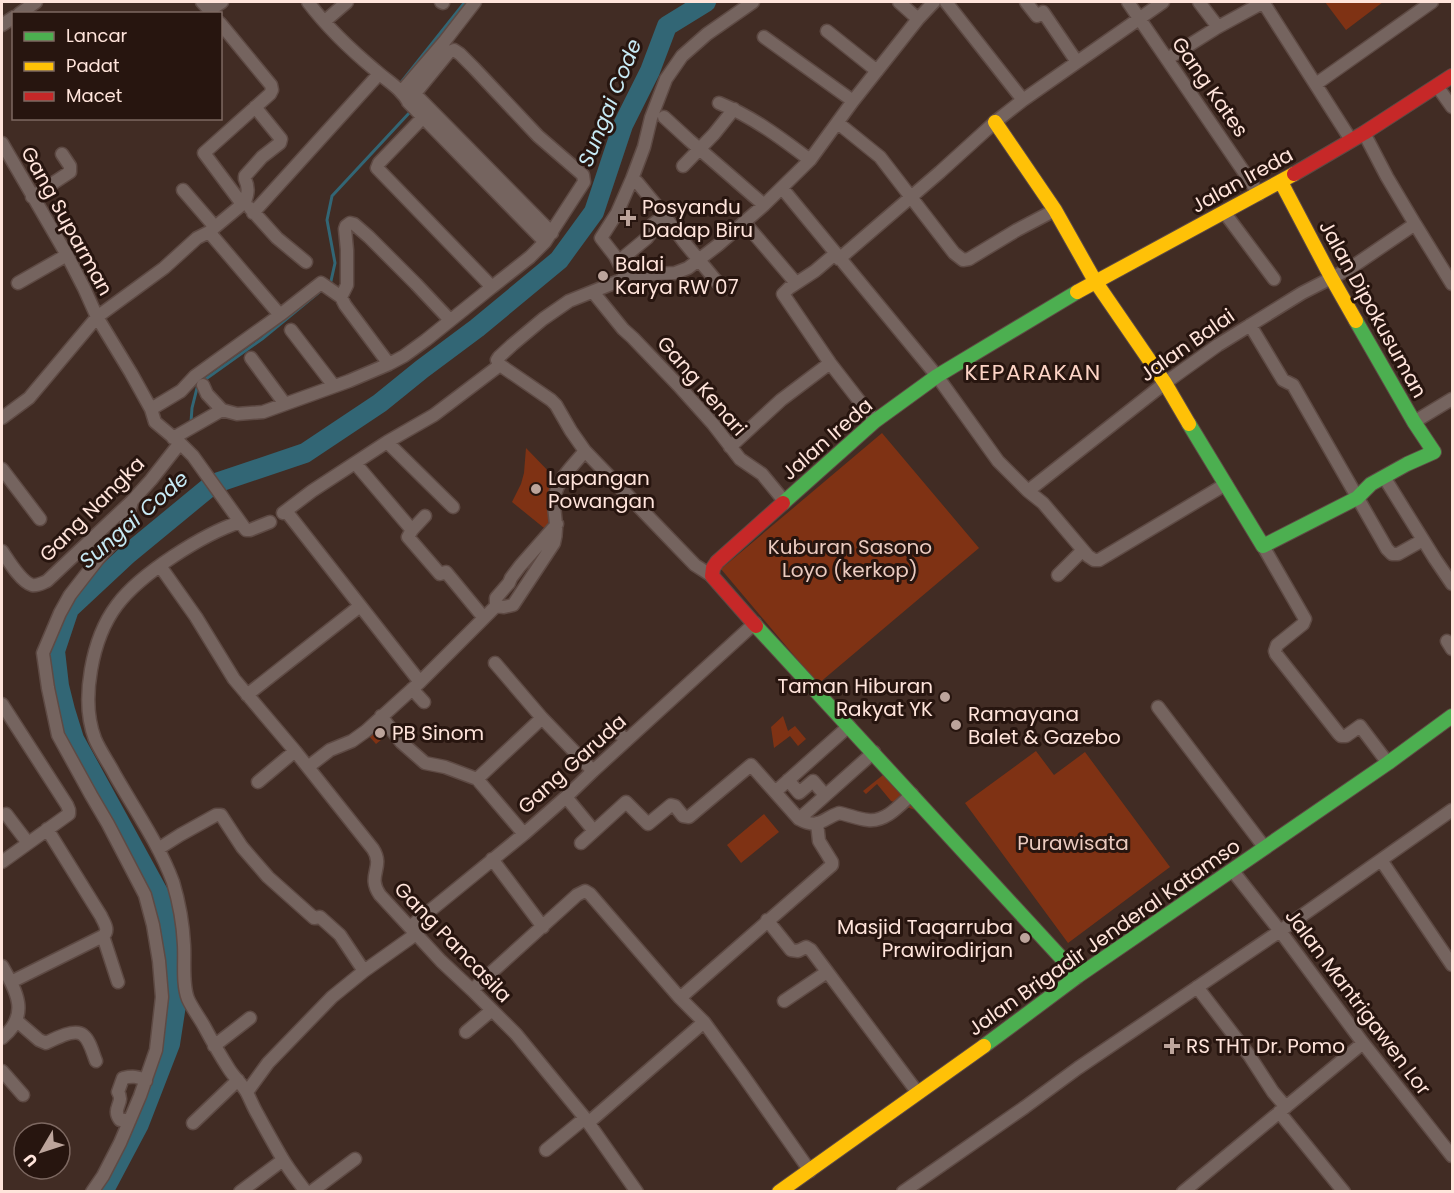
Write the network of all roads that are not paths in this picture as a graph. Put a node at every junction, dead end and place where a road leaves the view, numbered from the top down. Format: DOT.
graph roads {
  1 [pos="36,2"];
  2 [pos="222,2"];
  3 [pos="308,2"];
  4 [pos="347,2"];
  5 [pos="475,2"];
  6 [pos="753,2"];
  7 [pos="899,2"];
  8 [pos="934,2"];
  9 [pos="946,2"];
  10 [pos="1026,2"];
  11 [pos="1128,2"];
  12 [pos="1163,2"];
  13 [pos="1199,2"];
  14 [pos="1263,2"];
  15 [pos="1432,2"];
  16 [pos="208,8"];
  17 [pos="22,12"];
  18 [pos="918,19"];
  19 [pos="1138,19"];
  20 [pos="325,21"];
  21 [pos="222,25"];
  22 [pos="1218,27"];
  23 [pos="827,31"];
  24 [pos="764,37"];
  25 [pos="1167,59"];
  26 [pos="1077,62"];
  27 [pos="877,71"];
  28 [pos="379,74"];
  29 [pos="1452,76"];
  30 [pos="1316,84"];
  31 [pos="1437,86"];
  32 [pos="407,95"];
  33 [pos="1023,100"];
  34 [pos="853,101"];
  35 [pos="719,103"];
  36 [pos="255,107"];
  37 [pos="1452,107"];
  38 [pos="734,109"];
  39 [pos="426,113"];
  40 [pos="664,117"];
  41 [pos="995,122"];
  42 [pos="838,123"];
  43 [pos="1357,137"];
  44 [pos="2,144"];
  45 [pos="699,149"];
  46 [pos="62,154"];
  47 [pos="810,160"];
  48 [pos="683,166"];
  49 [pos="638,182"];
  50 [pos="1281,182"];
  51 [pos="782,188"];
  52 [pos="183,190"];
  53 [pos="1259,194"];
  54 [pos="32,196"];
  55 [pos="912,197"];
  56 [pos="244,203"];
  57 [pos="764,205"];
  58 [pos="1055,210"];
  59 [pos="253,213"];
  60 [pos="1224,213"];
  61 [pos="664,216"];
  62 [pos="743,223"];
  63 [pos="1415,224"];
  64 [pos="212,230"];
  65 [pos="366,234"];
  66 [pos="548,238"];
  67 [pos="347,250"];
  68 [pos="67,255"];
  69 [pos="624,257"];
  70 [pos="837,257"];
  71 [pos="699,260"];
  72 [pos="306,262"];
  73 [pos="1332,277"];
  74 [pos="626,278"];
  75 [pos="1274,279"];
  76 [pos="1095,281"];
  77 [pos="18,283"];
  78 [pos="796,283"];
  79 [pos="1452,284"];
  80 [pos="492,287"];
  81 [pos="723,288"];
  82 [pos="593,292"];
  83 [pos="341,297"];
  84 [pos="280,315"];
  85 [pos="97,317"];
  86 [pos="450,320"];
  87 [pos="1250,325"];
  88 [pos="291,330"];
  89 [pos="251,358"];
  90 [pos="830,363"];
  91 [pos="389,364"];
  92 [pos="500,365"];
  93 [pos="937,376"];
  94 [pos="1165,383"];
  95 [pos="203,385"];
  96 [pos="334,386"];
  97 [pos="1452,399"];
  98 [pos="285,404"];
  99 [pos="151,409"];
  100 [pos="222,410"];
  101 [pos="2,418"];
  102 [pos="875,421"];
  103 [pos="1414,422"];
  104 [pos="177,441"];
  105 [pos="387,442"];
  106 [pos="730,447"];
  107 [pos="585,452"];
  108 [pos="355,463"];
  109 [pos="2,469"];
  110 [pos="1384,477"];
  111 [pos="1226,484"];
  112 [pos="1028,491"];
  113 [pos="1357,498"];
  114 [pos="132,501"];
  115 [pos="785,502"];
  116 [pos="453,507"];
  117 [pos="425,516"];
  118 [pos="40,519"];
  119 [pos="238,519"];
  120 [pos="270,522"];
  121 [pos="557,524"];
  122 [pos="412,530"];
  123 [pos="1423,540"];
  124 [pos="1263,546"];
  125 [pos="1083,550"];
  126 [pos="2,551"];
  127 [pos="160,566"];
  128 [pos="1058,575"];
  129 [pos="712,576"];
  130 [pos="1452,584"];
  131 [pos="360,606"];
  132 [pos="496,606"];
  133 [pos="484,618"];
  134 [pos="755,623"];
  135 [pos="495,663"];
  136 [pos="416,685"];
  137 [pos="247,695"];
  138 [pos="424,702"];
  139 [pos="2,704"];
  140 [pos="1158,707"];
  141 [pos="381,716"];
  142 [pos="1452,716"];
  143 [pos="542,718"];
  144 [pos="849,726"];
  145 [pos="615,729"];
  146 [pos="626,741"];
  147 [pos="295,751"];
  148 [pos="874,752"];
  149 [pos="1388,763"];
  150 [pos="308,767"];
  151 [pos="593,771"];
  152 [pos="477,779"];
  153 [pos="788,780"];
  154 [pos="258,782"];
  155 [pos="775,792"];
  156 [pos="912,794"];
  157 [pos="825,795"];
  158 [pos="566,797"];
  159 [pos="1452,810"];
  160 [pos="6,814"];
  161 [pos="798,819"];
  162 [pos="817,823"];
  163 [pos="47,829"];
  164 [pos="594,831"];
  165 [pos="524,834"];
  166 [pos="28,843"];
  167 [pos="581,843"];
  168 [pos="1265,848"];
  169 [pos="158,849"];
  170 [pos="492,859"];
  171 [pos="1382,860"];
  172 [pos="2,862"];
  173 [pos="1232,870"];
  174 [pos="767,921"];
  175 [pos="543,927"];
  176 [pos="413,931"];
  177 [pos="1280,931"];
  178 [pos="103,936"];
  179 [pos="1452,965"];
  180 [pos="2,966"];
  181 [pos="364,971"];
  182 [pos="827,972"];
  183 [pos="1078,976"];
  184 [pos="11,982"];
  185 [pos="118,982"];
  186 [pos="1197,987"];
  187 [pos="472,990"];
  188 [pos="680,998"];
  189 [pos="784,1001"];
  190 [pos="492,1010"];
  191 [pos="250,1018"];
  192 [pos="17,1021"];
  193 [pos="704,1022"];
  194 [pos="466,1032"];
  195 [pos="2,1038"];
  196 [pos="1363,1044"];
  197 [pos="214,1046"];
  198 [pos="96,1062"];
  199 [pos="2,1071"];
  200 [pos="238,1080"];
  201 [pos="146,1081"];
  202 [pos="247,1092"];
  203 [pos="918,1093"];
  204 [pos="23,1095"];
  205 [pos="1282,1109"];
  206 [pos="130,1120"];
  207 [pos="586,1121"];
  208 [pos="193,1123"];
  209 [pos="546,1150"];
  210 [pos="1452,1156"];
  211 [pos="355,1159"];
  212 [pos="283,1160"];
  213 [pos="810,1171"];
  214 [pos="1191,1189"];
  215 [pos="92,1191"];
  216 [pos="240,1191"];
  217 [pos="306,1191"];
  218 [pos="311,1191"];
  219 [pos="637,1191"];
  220 [pos="779,1191"];
  221 [pos="903,1191"];
  222 [pos="1344,1191"];
  1 -- 17 [label="street"];
  2 -- 16 [label="street"];
  3 -- 20 [label="street"];
  4 -- 20 [label="street"];
  5 -- 32 [label="street"];
  6 -- 74 [label="street"];
  7 -- 18 [label="street"];
  8 -- 18 [label="street"];
  9 -- 33 [label="street"];
  10 -- 26 [label="street"];
  11 -- 19 [label="street, Gang Kates"];
  12 -- 19 [label="street"];
  13 -- 22 [label="street"];
  14 -- 22 [label="street"];
  14 -- 30 [label="street"];
  15 -- 30 [label="street"];
  18 -- 27 [label="street"];
  19 -- 25 [label="street, Gang Kates"];
  19 -- 26 [label="street"];
  20 -- 28 [label="street"];
  21 -- 36 [label="street"];
  22 -- 25 [label="street"];
  23 -- 27 [label="street"];
  24 -- 34 [label="street"];
  25 -- 53 [label="street, Gang Kates"];
  26 -- 33 [label="street"];
  27 -- 34 [label="street"];
  28 -- 32 [label="street"];
  28 -- 59 [label="street"];
  29 -- 31 [label="street, Jalan Ireda"];
  30 -- 43 [label="street"];
  31 -- 37 [label="street"];
  31 -- 43 [label="street, Jalan Ireda"];
  32 -- 39 [label="street"];
  32 -- 66 [label="street"];
  33 -- 41 [label="street"];
  34 -- 42 [label="street"];
  35 -- 38 [label="street"];
  36 -- 56 [label="street"];
  36 -- 56 [label="street"];
  38 -- 45 [label="street"];
  38 -- 47 [label="street"];
  39 -- 66 [label="street"];
  39 -- 80 [label="street"];
  40 -- 45 [label="street"];
  41 -- 55 [label="street"];
  41 -- 58 [label="street"];
  42 -- 47 [label="street"];
  42 -- 55 [label="street"];
  43 -- 50 [label="street, Jalan Ireda"];
  43 -- 63 [label="street"];
  44 -- 54 [label="street, Gang Suparman"];
  45 -- 48 [label="street"];
  45 -- 57 [label="street"];
  46 -- 54 [label="street"];
  47 -- 51 [label="street"];
  49 -- 61 [label="street"];
  50 -- 53 [label="street, Jalan Ireda"];
  50 -- 73 [label="street, Jalan Dipokusuman"];
  51 -- 57 [label="street"];
  51 -- 70 [label="street"];
  52 -- 64 [label="street"];
  53 -- 60 [label="street, Jalan Ireda"];
  54 -- 68 [label="street, Gang Suparman"];
  55 -- 58 [label="street"];
  55 -- 70 [label="street"];
  56 -- 59 [label="street"];
  56 -- 64 [label="street"];
  57 -- 62 [label="street"];
  58 -- 76 [label="street"];
  59 -- 72 [label="street"];
  60 -- 75 [label="street"];
  60 -- 76 [label="street, Jalan Ireda"];
  61 -- 69 [label="street"];
  61 -- 71 [label="street"];
  62 -- 71 [label="street"];
  62 -- 78 [label="street"];
  63 -- 73 [label="street, Jalan Balai"];
  63 -- 79 [label="street"];
  64 -- 84 [label="street"];
  64 -- 85 [label="street"];
  65 -- 67 [label="street"];
  65 -- 67 [label="street"];
  65 -- 86 [label="street"];
  66 -- 80 [label="street"];
  67 -- 83 [label="street"];
  68 -- 77 [label="street"];
  68 -- 85 [label="street, Gang Suparman"];
  70 -- 78 [label="street"];
  70 -- 93 [label="street"];
  71 -- 74 [label="street"];
  71 -- 81 [label="street"];
  73 -- 87 [label="street, Jalan Balai"];
  73 -- 103 [label="street, Jalan Dipokusuman"];
  74 -- 82 [label="street"];
  76 -- 93 [label="street, Jalan Ireda"];
  76 -- 94 [label="street"];
  78 -- 90 [label="street"];
  80 -- 86 [label="street"];
  82 -- 92 [label="street"];
  82 -- 106 [label="street, Gang Kenari"];
  83 -- 84 [label="street"];
  83 -- 91 [label="street"];
  84 -- 99 [label="street"];
  85 -- 99 [label="street, Gang Suparman"];
  85 -- 101 [label="street"];
  86 -- 91 [label="street"];
  87 -- 94 [label="street, Jalan Balai"];
  87 -- 113 [label="street"];
  88 -- 96 [label="street"];
  89 -- 98 [label="street"];
  90 -- 102 [label="street"];
  90 -- 106 [label="street"];
  91 -- 96 [label="street"];
  92 -- 105 [label="street"];
  92 -- 107 [label="street"];
  93 -- 102 [label="street, Jalan Ireda"];
  93 -- 112 [label="street"];
  94 -- 111 [label="street"];
  94 -- 112 [label="street, Jalan Balai"];
  95 -- 100 [label="street"];
  96 -- 98 [label="street"];
  97 -- 103 [label="street"];
  98 -- 100 [label="street"];
  99 -- 104 [label="street"];
  100 -- 104 [label="street"];
  102 -- 115 [label="street, Jalan Ireda"];
  103 -- 110 [label="street, Jalan Dipokusuman"];
  104 -- 114 [label="street, Gang Nangka"];
  104 -- 119 [label="street"];
  105 -- 108 [label="street"];
  105 -- 116 [label="street"];
  106 -- 115 [label="street, Gang Kenari"];
  107 -- 121 [label="street"];
  107 -- 129 [label="street"];
  108 -- 122 [label="street"];
  108 -- 131 [label="street"];
  109 -- 118 [label="street"];
  110 -- 113 [label="street"];
  110 -- 123 [label="street"];
  111 -- 124 [label="street"];
  111 -- 125 [label="street"];
  112 -- 125 [label="street"];
  113 -- 123 [label="street"];
  113 -- 124 [label="street"];
  114 -- 126 [label="street, Gang Nangka"];
  114 -- 201 [label="street"];
  115 -- 129 [label="street, Jalan Ireda"];
  117 -- 122 [label="street"];
  119 -- 120 [label="street"];
  119 -- 127 [label="street"];
  121 -- 132 [label="street"];
  121 -- 132 [label="street"];
  122 -- 133 [label="street"];
  123 -- 130 [label="street"];
  124 -- 149 [label="street"];
  125 -- 128 [label="street"];
  127 -- 137 [label="street, Gang Pancasila"];
  127 -- 169 [label="street"];
  129 -- 134 [label="street"];
  131 -- 136 [label="street"];
  131 -- 137 [label="street"];
  132 -- 133 [label="street"];
  133 -- 136 [label="street"];
  134 -- 144 [label="street"];
  134 -- 146 [label="street, Gang Garuda"];
  135 -- 143 [label="street"];
  136 -- 138 [label="street"];
  136 -- 141 [label="street"];
  137 -- 147 [label="street, Gang Pancasila"];
  139 -- 163 [label="street"];
  140 -- 168 [label="street"];
  141 -- 150 [label="street"];
  141 -- 152 [label="street"];
  142 -- 149 [label="street, Jalan Brigadir Jenderal Katamso"];
  143 -- 151 [label="street"];
  143 -- 152 [label="street"];
  144 -- 148 [label="street"];
  144 -- 153 [label="street"];
  145 -- 146 [label="street"];
  146 -- 151 [label="street, Gang Garuda"];
  147 -- 150 [label="street, Gang Pancasila"];
  147 -- 154 [label="street"];
  148 -- 156 [label="street"];
  148 -- 157 [label="street"];
  149 -- 168 [label="street, Jalan Brigadir Jenderal Katamso"];
  150 -- 176 [label="street, Gang Pancasila"];
  151 -- 158 [label="street, Gang Garuda"];
  152 -- 165 [label="street"];
  153 -- 155 [label="street"];
  153 -- 157 [label="street"];
  155 -- 161 [label="street"];
  155 -- 164 [label="street"];
  156 -- 162 [label="street"];
  156 -- 183 [label="street"];
  157 -- 161 [label="street"];
  158 -- 164 [label="street"];
  158 -- 165 [label="street, Gang Garuda"];
  159 -- 171 [label="street"];
  160 -- 166 [label="street"];
  161 -- 162 [label="street"];
  162 -- 174 [label="street"];
  163 -- 166 [label="street"];
  163 -- 178 [label="street"];
  164 -- 167 [label="street"];
  165 -- 170 [label="street, Gang Garuda"];
  166 -- 172 [label="street"];
  168 -- 173 [label="street, Jalan Brigadir Jenderal Katamso"];
  169 -- 181 [label="street"];
  169 -- 197 [label="street"];
  170 -- 175 [label="street"];
  170 -- 176 [label="street, Gang Garuda"];
  171 -- 177 [label="street"];
  171 -- 179 [label="street"];
  173 -- 177 [label="street, Jalan Mantrigawen Lor"];
  173 -- 183 [label="street, Jalan Brigadir Jenderal Katamso"];
  174 -- 182 [label="street"];
  174 -- 188 [label="street"];
  175 -- 187 [label="street"];
  175 -- 188 [label="street"];
  176 -- 181 [label="street, Gang Garuda"];
  176 -- 187 [label="street, Gang Pancasila"];
  177 -- 186 [label="street"];
  177 -- 196 [label="street, Jalan Mantrigawen Lor"];
  178 -- 184 [label="street"];
  178 -- 185 [label="street"];
  180 -- 184 [label="street"];
  181 -- 202 [label="street, Gang Garuda"];
  182 -- 189 [label="street"];
  182 -- 203 [label="street"];
  183 -- 203 [label="street, Jalan Brigadir Jenderal Katamso"];
  184 -- 192 [label="street"];
  186 -- 205 [label="street"];
  186 -- 221 [label="street"];
  187 -- 190 [label="street, Gang Pancasila"];
  188 -- 193 [label="street"];
  190 -- 194 [label="street"];
  190 -- 207 [label="street, Gang Pancasila"];
  191 -- 197 [label="street"];
  192 -- 195 [label="street"];
  192 -- 198 [label="street"];
  193 -- 207 [label="street"];
  193 -- 213 [label="street"];
  196 -- 205 [label="street"];
  196 -- 210 [label="street, Jalan Mantrigawen Lor"];
  197 -- 200 [label="street"];
  199 -- 204 [label="street"];
  200 -- 202 [label="street"];
  200 -- 208 [label="street"];
  201 -- 206 [label="street"];
  201 -- 206 [label="street"];
  202 -- 212 [label="street"];
  203 -- 213 [label="street, Jalan Brigadir Jenderal Katamso"];
  205 -- 214 [label="street"];
  205 -- 222 [label="street"];
  206 -- 215 [label="street"];
  207 -- 209 [label="street"];
  207 -- 219 [label="street, Gang Pancasila"];
  211 -- 218 [label="street"];
  212 -- 216 [label="street"];
  212 -- 217 [label="street"];
  213 -- 220 [label="street, Jalan Brigadir Jenderal Katamso"];
}
